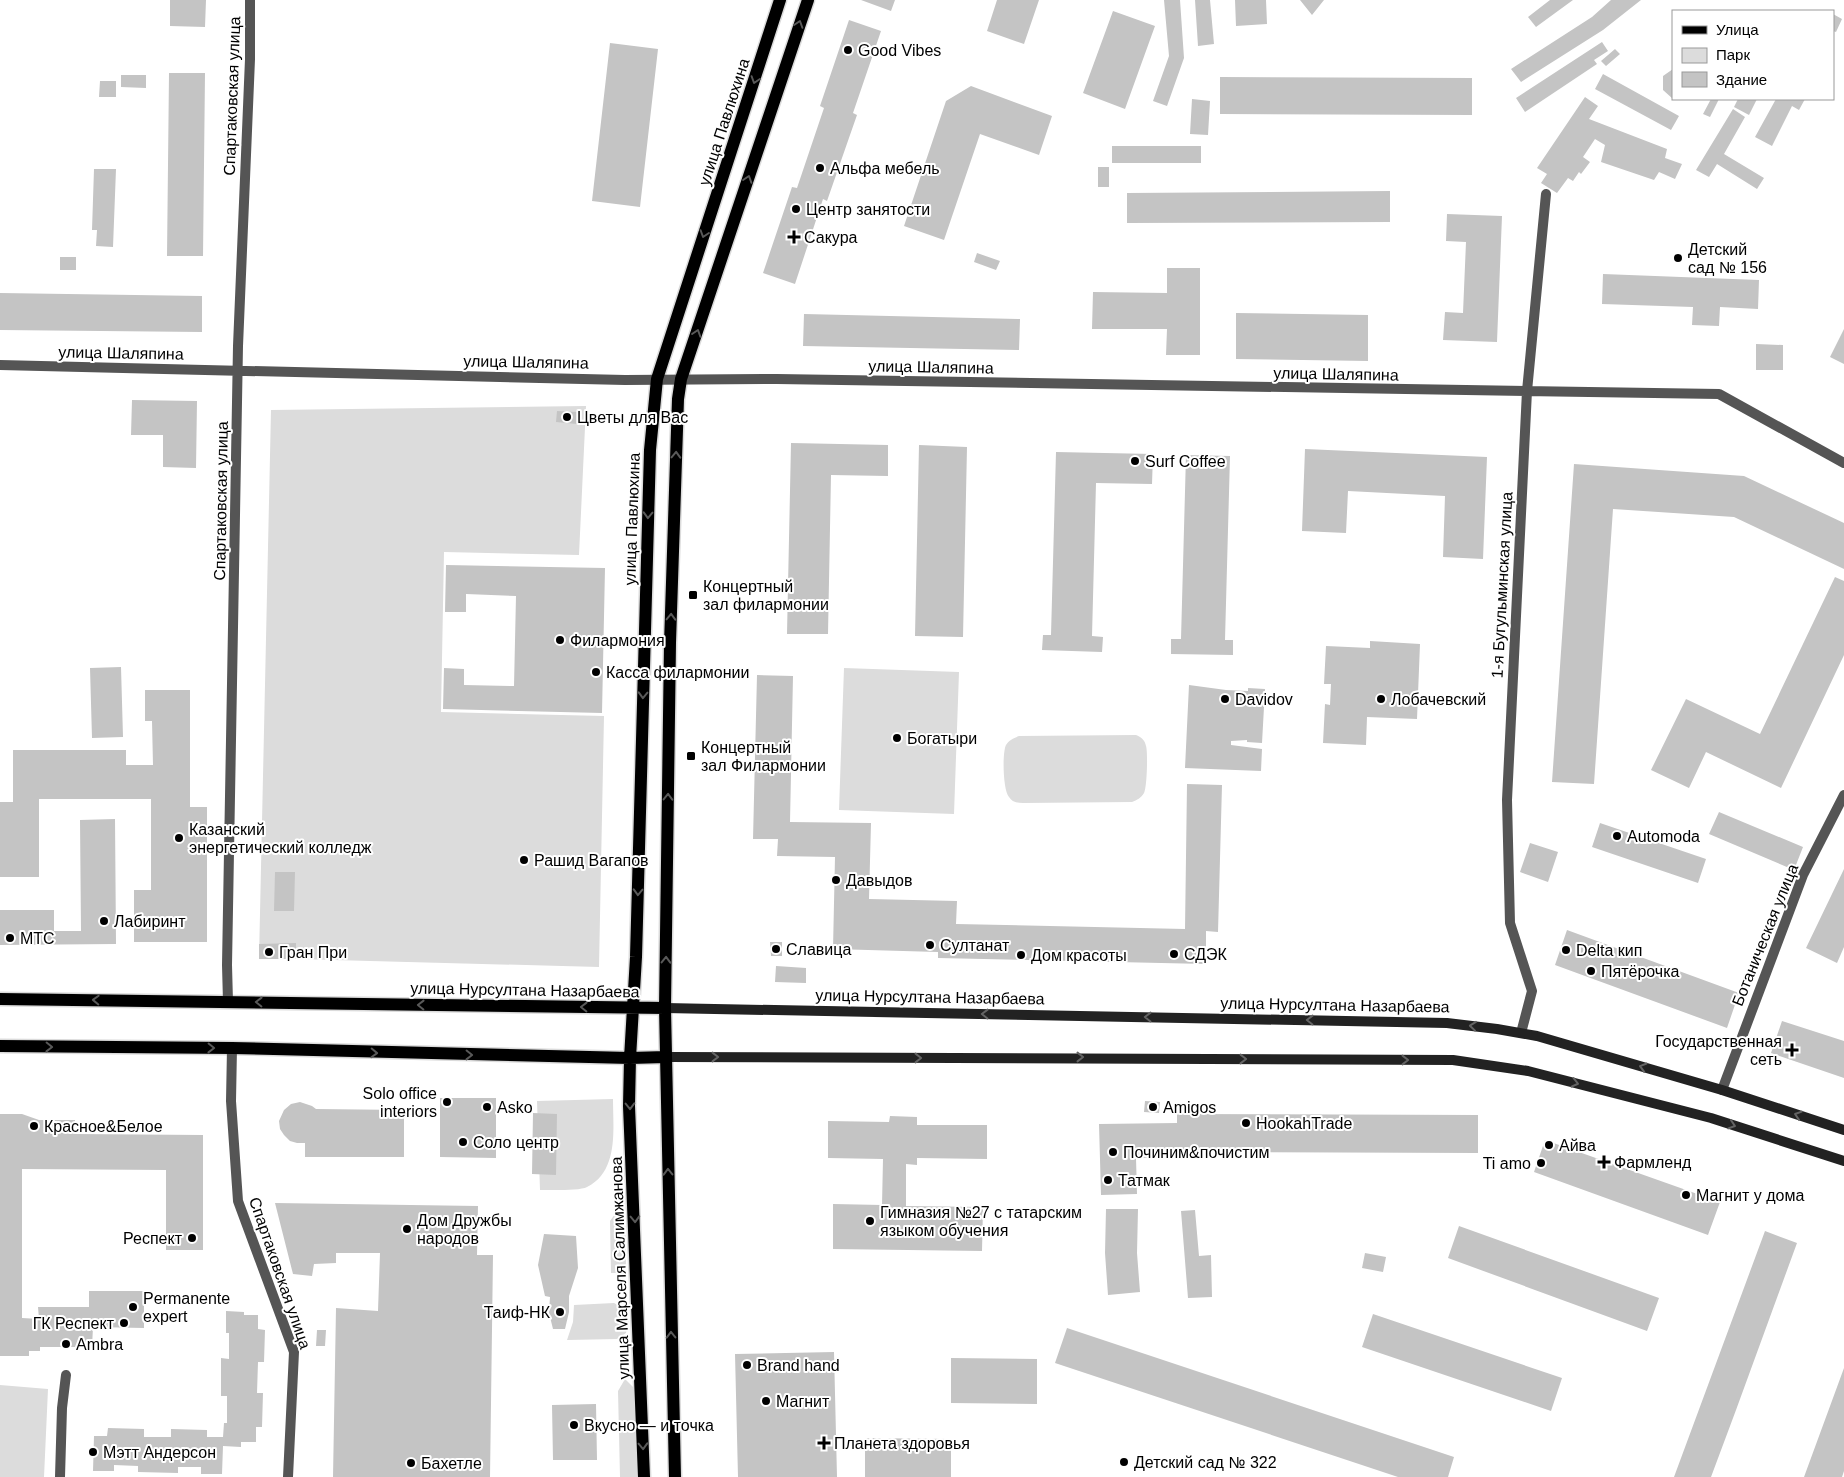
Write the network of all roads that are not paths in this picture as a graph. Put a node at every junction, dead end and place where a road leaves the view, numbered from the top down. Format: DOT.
graph roads {
  1 [pos="250,0"];
  2 [pos="780,0"];
  3 [pos="808,0"];
  4 [pos="1546,194"];
  5 [pos="0,365"];
  6 [pos="238,370"];
  7 [pos="657,379"];
  8 [pos="681,379"];
  9 [pos="1527,391"];
  10 [pos="1844,463"];
  11 [pos="1844,795"];
  12 [pos="0,999"];
  13 [pos="228,1002"];
  14 [pos="632,1008"];
  15 [pos="665,1008"];
  16 [pos="1521,1033"];
  17 [pos="0,1046"];
  18 [pos="232,1048"];
  19 [pos="666,1057"];
  20 [pos="630,1058"];
  21 [pos="1722,1090"];
  22 [pos="1844,1130"];
  23 [pos="1844,1161"];
  24 [pos="66,1375"];
  25 [pos="60,1477"];
  26 [pos="288,1477"];
  27 [pos="644,1477"];
  28 [pos="675,1477"];
  1 -- 6 [label="street, Спартаковская улица"];
  2 -- 7 [label="main road, улица Павлюхина, one-way"];
  8 -- 3 [label="main road, one-way"];
  4 -- 9 [label="street, 1-я Бугульминская улица"];
  5 -- 6 [label="street, улица Шаляпина"];
  6 -- 7 [label="street, улица Шаляпина"];
  6 -- 13 [label="street, Спартаковская улица"];
  7 -- 8 [label="street, улица Шаляпина"];
  7 -- 14 [label="main road, улица Павлюхина, one-way"];
  8 -- 9 [label="street, улица Шаляпина"];
  15 -- 8 [label="main road, one-way"];
  9 -- 10 [label="street, улица Шаляпина"];
  9 -- 16 [label="street, 1-я Бугульминская улица"];
  11 -- 21 [label="street, Ботаническая улица"];
  13 -- 12 [label="main road, улица Нурсултана Назарбаева, one-way"];
  14 -- 13 [label="main road, улица Нурсултана Назарбаева, one-way"];
  14 -- 15 [label="main road, улица Нурсултана Назарбаева"];
  14 -- 20 [label="main road, улица Павлюхина"];
  16 -- 15 [label="main road, улица Нурсултана Назарбаева, one-way"];
  15 -- 19 [label="main road"];
  21 -- 16 [label="main road, улица Нурсултана Назарбаева, one-way"];
  17 -- 18 [label="main road, one-way"];
  18 -- 20 [label="main road, one-way"];
  18 -- 26 [label="street, Спартаковская улица"];
  19 -- 20 [label="main road"];
  19 -- 23 [label="main road, one-way"];
  28 -- 19 [label="main road, one-way"];
  20 -- 27 [label="main road, улица Марселя Салимжанова, one-way"];
  22 -- 21 [label="main road, улица Нурсултана Назарбаева, one-way"];
  24 -- 25 [label="street"];
}
